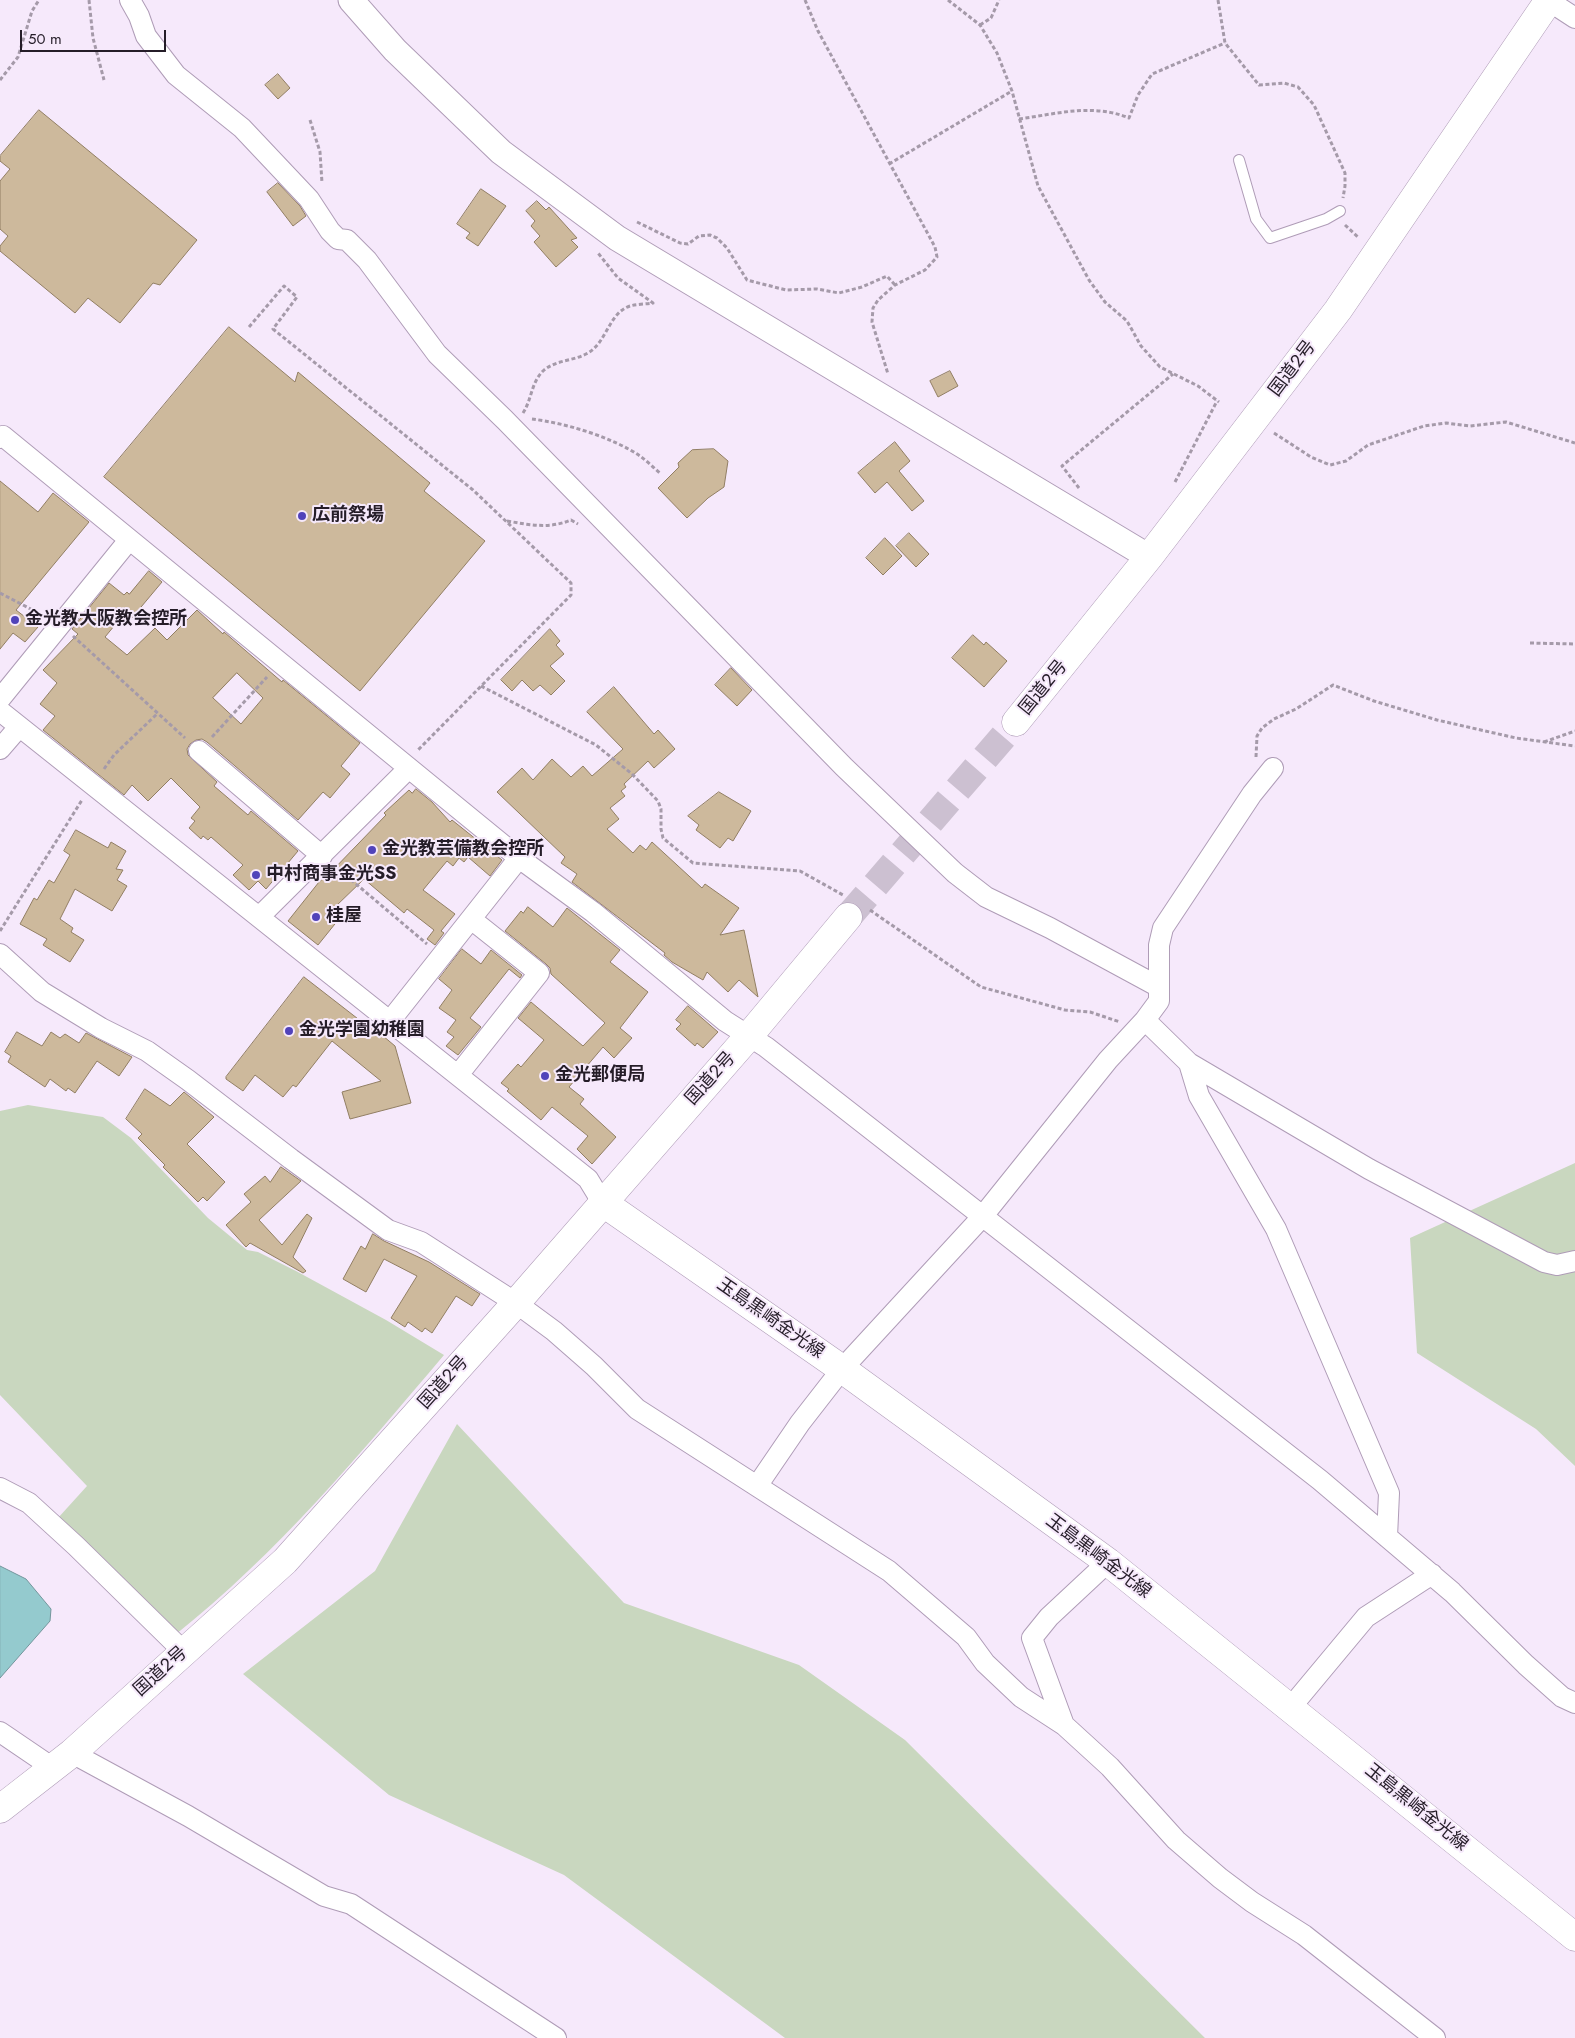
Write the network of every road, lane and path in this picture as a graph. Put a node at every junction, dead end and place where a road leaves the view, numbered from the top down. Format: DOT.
graph roads {
  1 [pos="39,0"];
  2 [pos="89,0"];
  3 [pos="130,0"];
  4 [pos="351,0"];
  5 [pos="805,0"];
  6 [pos="948,0"];
  7 [pos="999,0"];
  8 [pos="1218,0"];
  9 [pos="1549,0"];
  10 [pos="1575,18"];
  11 [pos="980,26"];
  12 [pos="1225,43"];
  13 [pos="0,80"];
  14 [pos="104,80"];
  15 [pos="1012,91"];
  16 [pos="310,120"];
  17 [pos="1019,120"];
  18 [pos="1239,160"];
  19 [pos="889,164"];
  20 [pos="322,189"];
  21 [pos="1340,211"];
  22 [pos="635,221"];
  23 [pos="595,250"];
  24 [pos="1376,253"];
  25 [pos="895,285"];
  26 [pos="249,327"];
  27 [pos="1173,374"];
  28 [pos="890,378"];
  29 [pos="1274,434"];
  30 [pos="0,438"];
  31 [pos="1575,443"];
  32 [pos="661,474"];
  33 [pos="1173,486"];
  34 [pos="1080,489"];
  35 [pos="506,521"];
  36 [pos="580,526"];
  37 [pos="129,540"];
  38 [pos="1149,557"];
  39 [pos="0,592"];
  40 [pos="59,626"];
  41 [pos="1530,643"];
  42 [pos="1575,644"];
  43 [pos="280,663"];
  44 [pos="481,686"];
  45 [pos="0,698"];
  46 [pos="0,711"];
  47 [pos="157,714"];
  48 [pos="1016,722"];
  49 [pos="19,727"];
  50 [pos="1575,731"];
  51 [pos="1544,742"];
  52 [pos="1575,746"];
  53 [pos="0,749"];
  54 [pos="199,751"];
  55 [pos="1264,763"];
  56 [pos="406,766"];
  57 [pos="91,784"];
  58 [pos="322,856"];
  59 [pos="519,858"];
  60 [pos="854,907"];
  61 [pos="259,917"];
  62 [pos="471,919"];
  63 [pos="0,931"];
  64 [pos="0,954"];
  65 [pos="441,956"];
  66 [pos="1159,987"];
  67 [pos="390,1021"];
  68 [pos="1140,1025"];
  69 [pos="748,1037"];
  70 [pos="1189,1063"];
  71 [pos="458,1075"];
  72 [pos="602,1202"];
  73 [pos="982,1217"];
  74 [pos="1575,1261"];
  75 [pos="516,1303"];
  76 [pos="842,1369"];
  77 [pos="757,1486"];
  78 [pos="0,1488"];
  79 [pos="1388,1537"];
  80 [pos="1108,1562"];
  81 [pos="1432,1574"];
  82 [pos="184,1652"];
  83 [pos="1575,1703"];
  84 [pos="1291,1708"];
  85 [pos="1064,1725"];
  86 [pos="0,1732"];
  87 [pos="63,1761"];
  88 [pos="0,1809"];
  89 [pos="1575,1937"];
  90 [pos="556,2038"];
  91 [pos="1435,2038"];
  1 -- 13 [label="path"];
  2 -- 14 [label="path"];
  3 -- 66 [label="street"];
  4 -- 38 [label="street"];
  5 -- 19 [label="path"];
  6 -- 11 [label="path"];
  7 -- 11 [label="path"];
  8 -- 12 [label="path"];
  9 -- 10 [label="street"];
  9 -- 24 [label="main road, 国道2号"];
  11 -- 15 [label="path"];
  12 -- 17 [label="path"];
  12 -- 21 [label="path"];
  15 -- 17 [label="path"];
  15 -- 19 [label="path"];
  16 -- 20 [label="path"];
  17 -- 27 [label="path"];
  18 -- 21 [label="lane"];
  19 -- 25 [label="path"];
  21 -- 24 [label="path"];
  22 -- 25 [label="path"];
  23 -- 32 [label="path"];
  24 -- 38 [label="main road, 国道2号"];
  25 -- 28 [label="path"];
  26 -- 35 [label="path"];
  27 -- 33 [label="path"];
  27 -- 34 [label="path"];
  29 -- 31 [label="path"];
  30 -- 37 [label="street"];
  35 -- 36 [label="path"];
  35 -- 44 [label="path"];
  37 -- 40 [label="street"];
  37 -- 43 [label="street"];
  38 -- 48 [label="main road, 国道2号"];
  39 -- 40 [label="path"];
  40 -- 45 [label="street"];
  40 -- 47 [label="path"];
  41 -- 42 [label="path"];
  43 -- 54 [label="path"];
  43 -- 56 [label="street"];
  44 -- 56 [label="path"];
  44 -- 60 [label="path"];
  46 -- 49 [label="street"];
  47 -- 54 [label="path"];
  47 -- 57 [label="path"];
  49 -- 53 [label="street"];
  49 -- 57 [label="street"];
  50 -- 51 [label="path"];
  51 -- 52 [label="path"];
  51 -- 55 [label="path"];
  54 -- 58 [label="street"];
  55 -- 66 [label="street"];
  56 -- 58 [label="street"];
  56 -- 59 [label="street"];
  57 -- 61 [label="street"];
  57 -- 63 [label="path"];
  58 -- 61 [label="street"];
  58 -- 65 [label="path"];
  59 -- 62 [label="street"];
  59 -- 69 [label="street"];
  60 -- 68 [label="path"];
  60 -- 69 [label="main road, 国道2号"];
  61 -- 67 [label="street"];
  62 -- 65 [label="street"];
  62 -- 71 [label="street"];
  64 -- 75 [label="street"];
  65 -- 67 [label="street"];
  66 -- 68 [label="street"];
  67 -- 71 [label="street"];
  68 -- 70 [label="street"];
  68 -- 73 [label="street"];
  69 -- 72 [label="main road, 国道2号"];
  69 -- 73 [label="street"];
  70 -- 74 [label="street"];
  70 -- 79 [label="street"];
  71 -- 72 [label="street"];
  72 -- 75 [label="main road, 国道2号"];
  72 -- 76 [label="main road, 玉島黒崎金光線"];
  73 -- 76 [label="street"];
  73 -- 79 [label="street"];
  75 -- 77 [label="street"];
  75 -- 82 [label="main road, 国道2号"];
  76 -- 77 [label="street"];
  76 -- 80 [label="main road, 玉島黒崎金光線"];
  77 -- 85 [label="street"];
  78 -- 82 [label="street"];
  79 -- 81 [label="street"];
  80 -- 84 [label="main road, 玉島黒崎金光線"];
  80 -- 85 [label="street"];
  81 -- 83 [label="street"];
  81 -- 84 [label="street"];
  82 -- 87 [label="main road, 国道2号"];
  84 -- 89 [label="main road, 玉島黒崎金光線"];
  85 -- 91 [label="street"];
  86 -- 87 [label="street"];
  87 -- 88 [label="main road, 国道2号"];
  87 -- 90 [label="street"];
}
